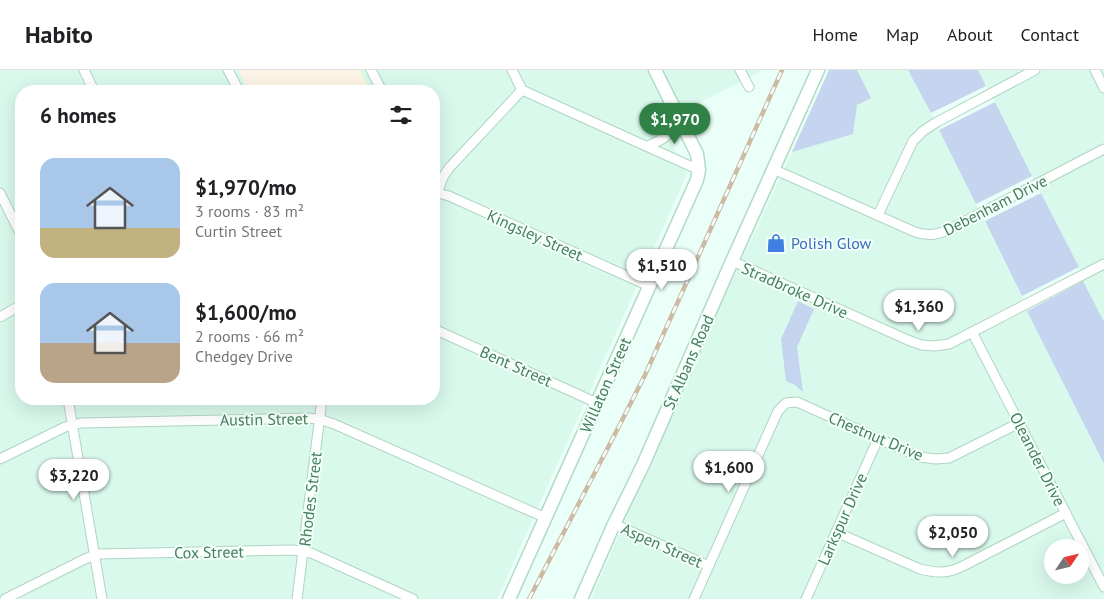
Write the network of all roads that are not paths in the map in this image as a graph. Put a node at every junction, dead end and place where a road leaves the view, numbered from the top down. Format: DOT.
graph roads {
  1 [pos="84,70"];
  2 [pos="228,70"];
  3 [pos="371,70"];
  4 [pos="512,70"];
  5 [pos="655,70"];
  6 [pos="740,70"];
  7 [pos="818,70"];
  8 [pos="1035,70"];
  9 [pos="1095,70"];
  10 [pos="91,85"];
  11 [pos="236,85"];
  12 [pos="379,85"];
  13 [pos="749,87"];
  14 [pos="1104,88"];
  15 [pos="522,90"];
  16 [pos="678,117"];
  17 [pos="648,146"];
  18 [pos="1104,149"];
  19 [pos="773,169"];
  20 [pos="699,170"];
  21 [pos="440,180"];
  22 [pos="440,188"];
  23 [pos="0,193"];
  24 [pos="878,216"];
  25 [pos="15,223"];
  26 [pos="732,261"];
  27 [pos="1104,264"];
  28 [pos="649,286"];
  29 [pos="15,309"];
  30 [pos="0,317"];
  31 [pos="440,332"];
  32 [pos="972,332"];
  33 [pos="597,403"];
  34 [pos="69,405"];
  35 [pos="321,405"];
  36 [pos="319,419"];
  37 [pos="1019,423"];
  38 [pos="72,425"];
  39 [pos="878,438"];
  40 [pos="0,460"];
  41 [pos="1066,513"];
  42 [pos="546,518"];
  43 [pos="614,524"];
  44 [pos="836,532"];
  45 [pos="304,551"];
  46 [pos="94,555"];
  47 [pos="709,566"];
  48 [pos="1104,586"];
  49 [pos="5,599"];
  50 [pos="102,599"];
  51 [pos="297,599"];
  52 [pos="413,599"];
  53 [pos="509,599"];
  54 [pos="581,599"];
  55 [pos="694,599"];
  56 [pos="806,599"];
  1 -- 10 [label="street"];
  2 -- 11 [label="street"];
  3 -- 12 [label="street"];
  4 -- 15 [label="street"];
  5 -- 16 [label="street"];
  6 -- 13 [label="street"];
  7 -- 19 [label="street, St Albans Road"];
  8 -- 24 [label="street"];
  9 -- 14 [label="street"];
  15 -- 17 [label="street"];
  15 -- 21 [label="street"];
  16 -- 17 [label="street"];
  16 -- 20 [label="street"];
  17 -- 20 [label="street"];
  18 -- 24 [label="street, Debenham Drive"];
  19 -- 24 [label="street, Debenham Drive"];
  19 -- 26 [label="street, St Albans Road"];
  20 -- 28 [label="street, Willaton Street"];
  22 -- 28 [label="street, Kingsley Street"];
  23 -- 25 [label="street"];
  26 -- 32 [label="street, Stradbroke Drive"];
  26 -- 43 [label="street, St Albans Road"];
  27 -- 32 [label="street, Stradbroke Drive"];
  28 -- 33 [label="street, Willaton Street"];
  29 -- 30 [label="street"];
  31 -- 33 [label="street, Bent Street"];
  32 -- 37 [label="street, Oleander Drive"];
  33 -- 42 [label="street, Willaton Street"];
  34 -- 38 [label="street"];
  35 -- 36 [label="street, Rhodes Street"];
  36 -- 38 [label="street, Austin Street"];
  36 -- 42 [label="street, Austin Street"];
  36 -- 45 [label="street, Rhodes Street"];
  37 -- 39 [label="street, Chestnut Drive"];
  37 -- 41 [label="street, Oleander Drive"];
  38 -- 40 [label="street, Austin Street"];
  38 -- 46 [label="street"];
  39 -- 44 [label="street, Larkspur Drive"];
  39 -- 47 [label="street, Chestnut Drive"];
  41 -- 44 [label="street"];
  41 -- 48 [label="street, Oleander Drive"];
  42 -- 53 [label="street, Willaton Street"];
  43 -- 47 [label="street, Aspen Street"];
  43 -- 54 [label="street, St Albans Road"];
  44 -- 56 [label="street, Larkspur Drive"];
  45 -- 46 [label="street, Cox Street"];
  45 -- 51 [label="street, Rhodes Street"];
  45 -- 52 [label="street, Cox Street"];
  46 -- 49 [label="street, Cox Street"];
  46 -- 50 [label="street"];
  47 -- 55 [label="street"];
}
